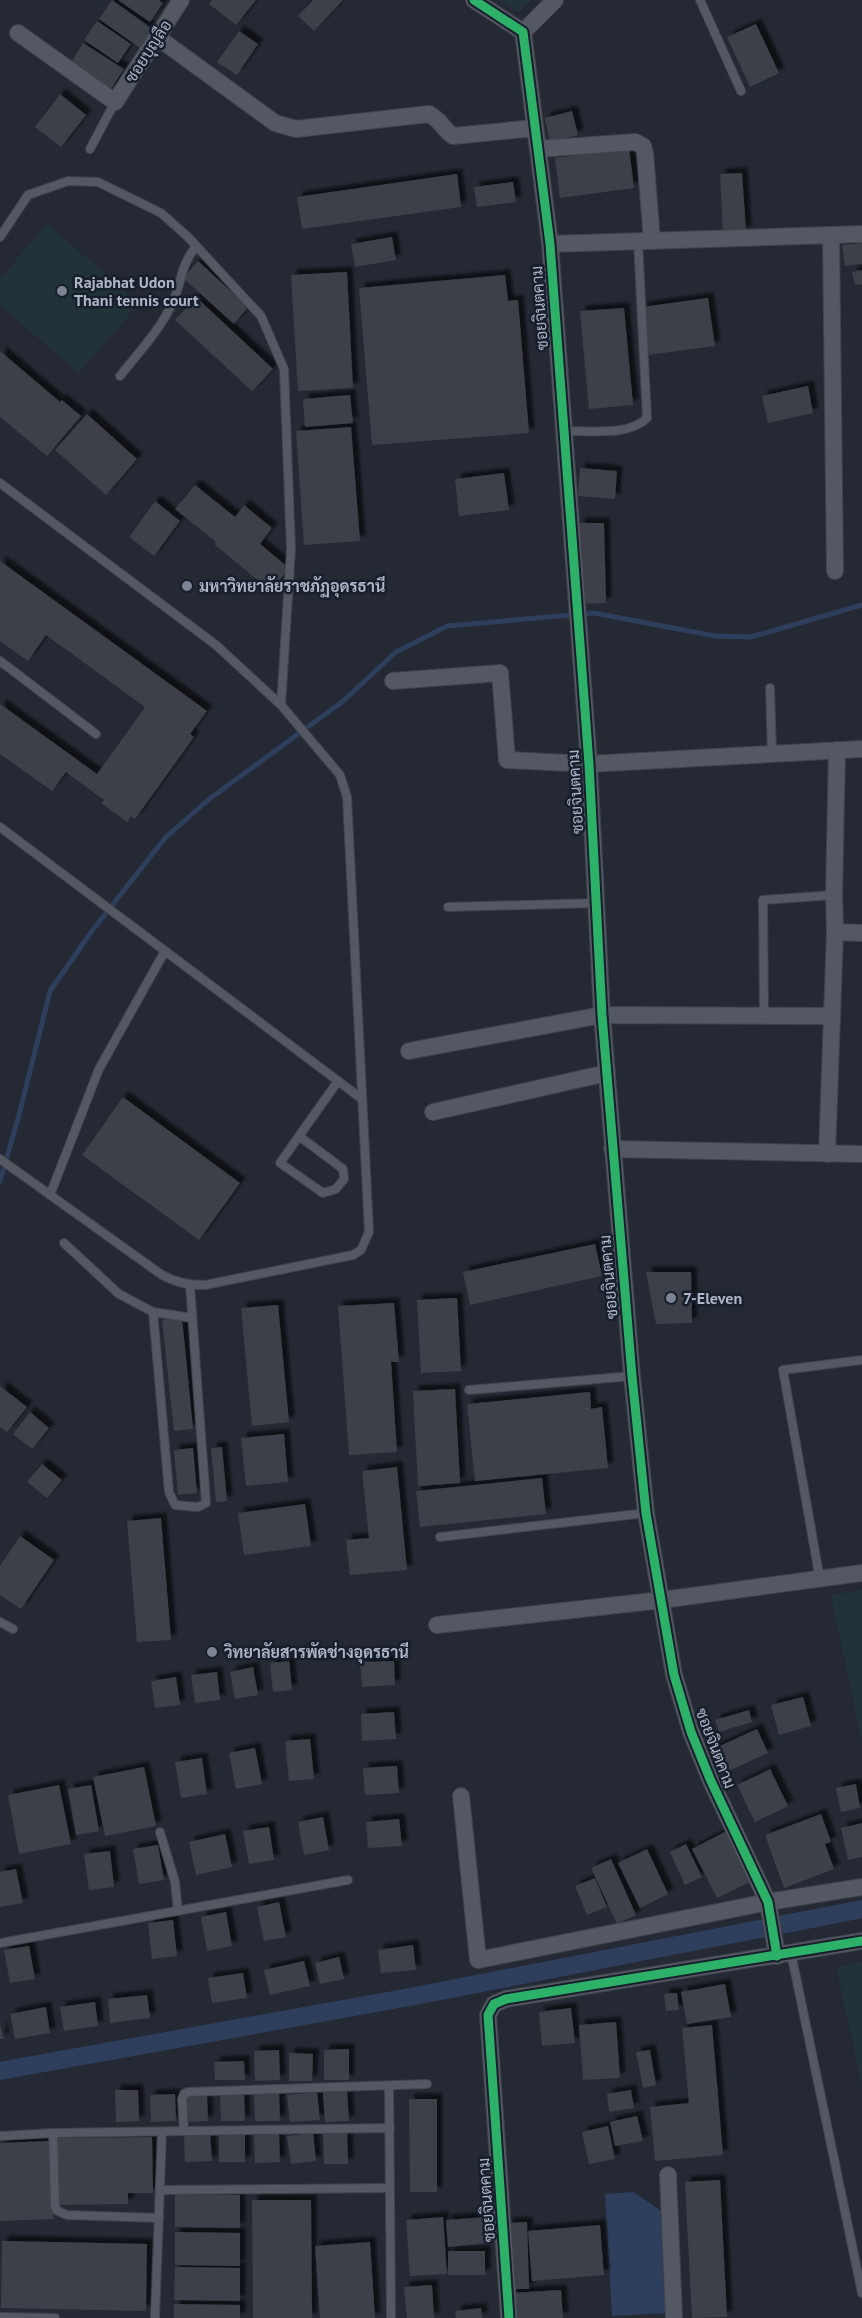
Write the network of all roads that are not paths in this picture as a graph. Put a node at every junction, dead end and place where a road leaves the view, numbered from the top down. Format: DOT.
graph roads {
  1 [pos="474,0"];
  2 [pos="555,0"];
  3 [pos="700,0"];
  4 [pos="179,1"];
  5 [pos="523,32"];
  6 [pos="18,33"];
  7 [pos="158,37"];
  8 [pos="741,92"];
  9 [pos="115,102"];
  10 [pos="535,128"];
  11 [pos="90,149"];
  12 [pos="538,149"];
  13 [pos="862,234"];
  14 [pos="831,236"];
  15 [pos="0,237"];
  16 [pos="645,241"];
  17 [pos="550,244"];
  18 [pos="196,246"];
  19 [pos="120,376"];
  20 [pos="564,430"];
  21 [pos="0,483"];
  22 [pos="835,571"];
  23 [pos="0,661"];
  24 [pos="393,681"];
  25 [pos="770,688"];
  26 [pos="282,705"];
  27 [pos="96,734"];
  28 [pos="862,749"];
  29 [pos="837,750"];
  30 [pos="772,754"];
  31 [pos="589,764"];
  32 [pos="0,827"];
  33 [pos="834,895"];
  34 [pos="596,903"];
  35 [pos="448,907"];
  36 [pos="835,932"];
  37 [pos="862,933"];
  38 [pos="165,951"];
  39 [pos="764,1014"];
  40 [pos="602,1015"];
  41 [pos="832,1016"];
  42 [pos="409,1051"];
  43 [pos="607,1073"];
  44 [pos="338,1081"];
  45 [pos="362,1099"];
  46 [pos="433,1112"];
  47 [pos="298,1136"];
  48 [pos="612,1149"];
  49 [pos="827,1154"];
  50 [pos="862,1154"];
  51 [pos="0,1159"];
  52 [pos="50,1195"];
  53 [pos="64,1242"];
  54 [pos="190,1285"];
  55 [pos="153,1312"];
  56 [pos="192,1318"];
  57 [pos="862,1360"];
  58 [pos="632,1376"];
  59 [pos="468,1390"];
  60 [pos="646,1513"];
  61 [pos="440,1537"];
  62 [pos="862,1573"];
  63 [pos="820,1580"];
  64 [pos="662,1600"];
  65 [pos="0,1622"];
  66 [pos="437,1625"];
  67 [pos="13,1629"];
  68 [pos="461,1796"];
  69 [pos="160,1832"];
  70 [pos="348,1880"];
  71 [pos="862,1887"];
  72 [pos="769,1906"];
  73 [pos="178,1911"];
  74 [pos="862,1941"];
  75 [pos="0,1943"];
  76 [pos="784,1954"];
  77 [pos="427,2084"];
  78 [pos="389,2086"];
  79 [pos="390,2128"];
  80 [pos="184,2131"];
  81 [pos="162,2132"];
  82 [pos="53,2133"];
  83 [pos="0,2136"];
  84 [pos="668,2175"];
  85 [pos="390,2188"];
  86 [pos="160,2190"];
  87 [pos="159,2218"];
  88 [pos="862,2293"];
  89 [pos="0,2317"];
  90 [pos="55,2318"];
  91 [pos="155,2318"];
  92 [pos="391,2318"];
  93 [pos="509,2318"];
  94 [pos="674,2318"];
  1 -- 5 [label="street"];
  2 -- 5 [label="street"];
  3 -- 8 [label="lane"];
  4 -- 7 [label="street, ซอยบุญลือ"];
  5 -- 10 [label="street, ซอยจินตคาม"];
  6 -- 9 [label="street"];
  7 -- 9 [label="street, ซอยบุญลือ"];
  7 -- 10 [label="street"];
  9 -- 11 [label="lane"];
  10 -- 12 [label="street, ซอยจินตคาม"];
  12 -- 16 [label="street"];
  12 -- 17 [label="street, ซอยจินตคาม"];
  13 -- 14 [label="street"];
  14 -- 16 [label="street"];
  14 -- 22 [label="street"];
  15 -- 18 [label="lane"];
  16 -- 17 [label="street"];
  16 -- 20 [label="lane"];
  17 -- 20 [label="street, ซอยจินตคาม"];
  18 -- 19 [label="lane"];
  18 -- 26 [label="lane"];
  20 -- 31 [label="street, ซอยจินตคาม"];
  21 -- 26 [label="lane"];
  23 -- 27 [label="lane"];
  24 -- 31 [label="street"];
  25 -- 30 [label="lane"];
  26 -- 45 [label="lane"];
  28 -- 29 [label="street"];
  29 -- 30 [label="street"];
  29 -- 33 [label="street"];
  30 -- 31 [label="street"];
  31 -- 34 [label="street, ซอยจินตคาม"];
  32 -- 38 [label="lane"];
  33 -- 36 [label="street"];
  33 -- 39 [label="lane"];
  34 -- 35 [label="lane"];
  34 -- 40 [label="street, ซอยจินตคาม"];
  36 -- 37 [label="street"];
  36 -- 41 [label="street"];
  38 -- 44 [label="lane"];
  38 -- 52 [label="lane"];
  39 -- 40 [label="street"];
  39 -- 41 [label="street"];
  40 -- 42 [label="street"];
  40 -- 43 [label="street, ซอยจินตคาม"];
  41 -- 49 [label="street"];
  43 -- 46 [label="street"];
  43 -- 48 [label="street, ซอยจินตคาม"];
  44 -- 45 [label="lane"];
  44 -- 47 [label="lane"];
  45 -- 54 [label="lane"];
  47 -- 47 [label="lane"];
  48 -- 49 [label="street"];
  48 -- 58 [label="street, ซอยจินตคาม"];
  49 -- 50 [label="street"];
  51 -- 52 [label="lane"];
  52 -- 54 [label="lane"];
  53 -- 55 [label="lane"];
  54 -- 56 [label="lane"];
  55 -- 56 [label="lane"];
  55 -- 56 [label="lane"];
  57 -- 63 [label="lane"];
  58 -- 59 [label="lane"];
  58 -- 60 [label="street, ซอยจินตคาม"];
  60 -- 61 [label="lane"];
  60 -- 64 [label="street, ซอยจินตคาม"];
  62 -- 63 [label="street"];
  63 -- 64 [label="street"];
  64 -- 66 [label="street"];
  64 -- 72 [label="street, ซอยจินตคาม"];
  65 -- 67 [label="lane"];
  68 -- 72 [label="street"];
  69 -- 73 [label="lane"];
  70 -- 73 [label="lane"];
  71 -- 72 [label="street"];
  72 -- 76 [label="street, ซอยจินตคาม"];
  73 -- 75 [label="lane"];
  74 -- 76 [label="street"];
  76 -- 88 [label="lane"];
  76 -- 93 [label="street, ซอยจินตคาม"];
  77 -- 78 [label="lane"];
  78 -- 79 [label="lane"];
  78 -- 80 [label="lane"];
  79 -- 80 [label="lane"];
  79 -- 85 [label="lane"];
  80 -- 81 [label="lane"];
  81 -- 82 [label="lane"];
  81 -- 86 [label="lane"];
  82 -- 83 [label="lane"];
  82 -- 87 [label="lane"];
  84 -- 94 [label="street"];
  85 -- 86 [label="lane"];
  85 -- 92 [label="lane"];
  86 -- 87 [label="lane"];
  87 -- 91 [label="lane"];
  89 -- 90 [label="lane"];
}
